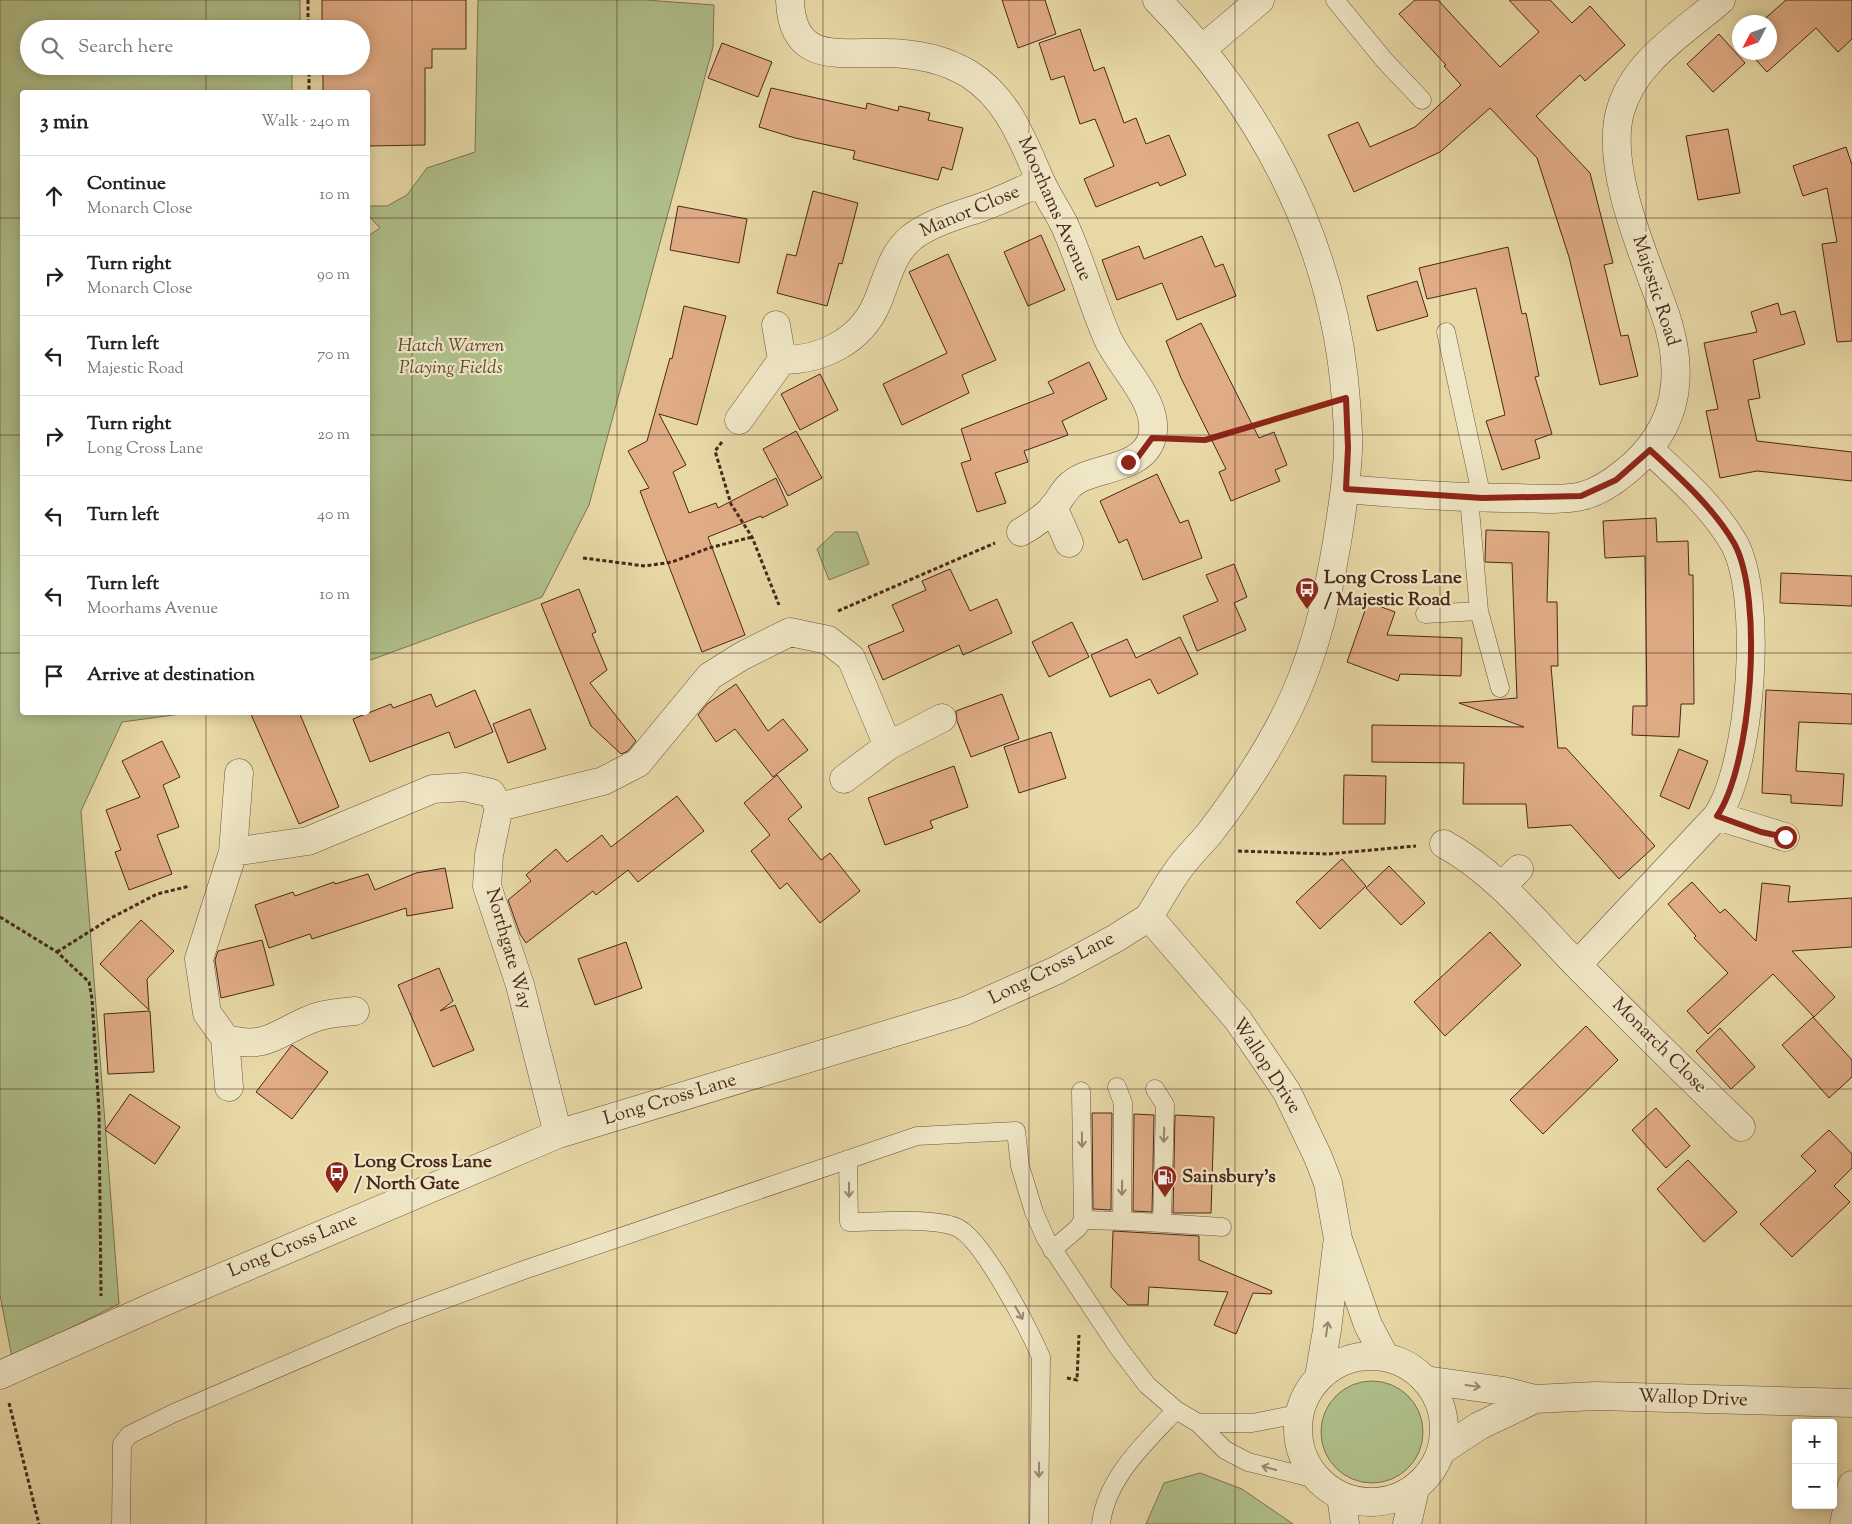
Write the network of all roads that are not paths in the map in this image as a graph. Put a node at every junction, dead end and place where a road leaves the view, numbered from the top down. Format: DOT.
graph roads {
  1 [pos="790,0"];
  2 [pos="1157,0"];
  3 [pos="1260,0"];
  4 [pos="1335,0"];
  5 [pos="1721,0"];
  6 [pos="1202,49"];
  7 [pos="1422,100"];
  8 [pos="1041,182"];
  9 [pos="776,325"];
  10 [pos="1446,332"];
  11 [pos="782,360"];
  12 [pos="739,420"];
  13 [pos="1650,450"];
  14 [pos="1346,489"];
  15 [pos="1475,498"];
  16 [pos="1053,507"];
  17 [pos="1021,532"];
  18 [pos="1069,543"];
  19 [pos="1479,611"];
  20 [pos="1425,614"];
  21 [pos="1500,688"];
  22 [pos="942,718"];
  23 [pos="888,746"];
  24 [pos="239,773"];
  25 [pos="844,779"];
  26 [pos="499,807"];
  27 [pos="1717,816"];
  28 [pos="1785,837"];
  29 [pos="1444,844"];
  30 [pos="230,864"];
  31 [pos="1149,917"];
  32 [pos="1577,965"];
  33 [pos="355,1010"];
  34 [pos="225,1038"];
  35 [pos="229,1087"];
  36 [pos="1117,1087"];
  37 [pos="1155,1089"];
  38 [pos="1081,1091"];
  39 [pos="1741,1127"];
  40 [pos="558,1134"];
  41 [pos="848,1159"];
  42 [pos="1083,1220"];
  43 [pos="1122,1221"];
  44 [pos="1162,1223"];
  45 [pos="1222,1227"];
  46 [pos="1338,1239"];
  47 [pos="1052,1250"];
  48 [pos="1384,1355"];
  49 [pos="1319,1377"];
  50 [pos="1425,1380"];
  51 [pos="4,1388"];
  52 [pos="1535,1399"];
  53 [pos="1852,1403"];
  54 [pos="1176,1410"];
  55 [pos="1298,1414"];
  56 [pos="1198,1423"];
  57 [pos="1444,1449"];
  58 [pos="1316,1479"];
  59 [pos="1852,1485"];
  60 [pos="1415,1489"];
  61 [pos="1341,1496"];
  62 [pos="121,1524"];
  63 [pos="1039,1524"];
  64 [pos="1101,1524"];
  65 [pos="1345,1524"];
  66 [pos="1407,1524"];
  67 [pos="1844,1524"];
  1 -- 8 [label="street, Moorhams Avenue"];
  2 -- 6 [label="street, Long Cross Lane"];
  3 -- 6 [label="street"];
  4 -- 7 [label="lane"];
  5 -- 13 [label="street, Majestic Road"];
  6 -- 14 [label="street, Long Cross Lane"];
  8 -- 11 [label="street, Manor Close"];
  8 -- 16 [label="street, Moorhams Avenue"];
  9 -- 11 [label="street"];
  10 -- 15 [label="lane"];
  11 -- 12 [label="street"];
  13 -- 15 [label="street, Majestic Road"];
  13 -- 27 [label="street"];
  14 -- 15 [label="street, Majestic Road"];
  14 -- 31 [label="street, Long Cross Lane"];
  15 -- 19 [label="lane"];
  16 -- 17 [label="street"];
  16 -- 18 [label="street"];
  19 -- 20 [label="lane"];
  19 -- 21 [label="lane"];
  22 -- 23 [label="street"];
  23 -- 25 [label="street"];
  23 -- 26 [label="street"];
  24 -- 30 [label="street"];
  26 -- 30 [label="street"];
  26 -- 40 [label="street, Northgate Way"];
  27 -- 28 [label="street"];
  27 -- 32 [label="street"];
  29 -- 32 [label="street, Monarch Close"];
  30 -- 34 [label="street"];
  31 -- 40 [label="street, Long Cross Lane"];
  31 -- 46 [label="street, Wallop Drive"];
  32 -- 39 [label="street, Monarch Close"];
  33 -- 34 [label="street"];
  34 -- 35 [label="street"];
  36 -- 43 [label="lane, one-way"];
  37 -- 44 [label="lane, one-way"];
  38 -- 42 [label="lane, one-way"];
  40 -- 51 [label="street, Long Cross Lane"];
  41 -- 47 [label="lane"];
  41 -- 62 [label="lane"];
  41 -- 63 [label="lane, one-way"];
  42 -- 43 [label="lane"];
  42 -- 47 [label="lane"];
  43 -- 44 [label="lane"];
  44 -- 45 [label="lane"];
  46 -- 48 [label="street, Wallop Drive"];
  49 -- 46 [label="street, Wallop Drive, one-way"];
  47 -- 54 [label="lane"];
  48 -- 49 [label="street, Wallop Drive"];
  48 -- 50 [label="street, Wallop Drive"];
  49 -- 55 [label="street, Wallop Drive"];
  50 -- 52 [label="street, Wallop Drive, one-way"];
  50 -- 57 [label="street, Wallop Drive"];
  52 -- 53 [label="street, Wallop Drive"];
  52 -- 57 [label="street, Wallop Drive"];
  54 -- 56 [label="lane"];
  54 -- 64 [label="lane"];
  55 -- 56 [label="lane"];
  55 -- 58 [label="street, Wallop Drive"];
  58 -- 56 [label="lane, one-way"];
  57 -- 60 [label="street, Wallop Drive"];
  58 -- 61 [label="street, Wallop Drive"];
  59 -- 67 [label="street"];
  60 -- 61 [label="street, Wallop Drive"];
  60 -- 66 [label="street"];
  61 -- 65 [label="street"];
}
